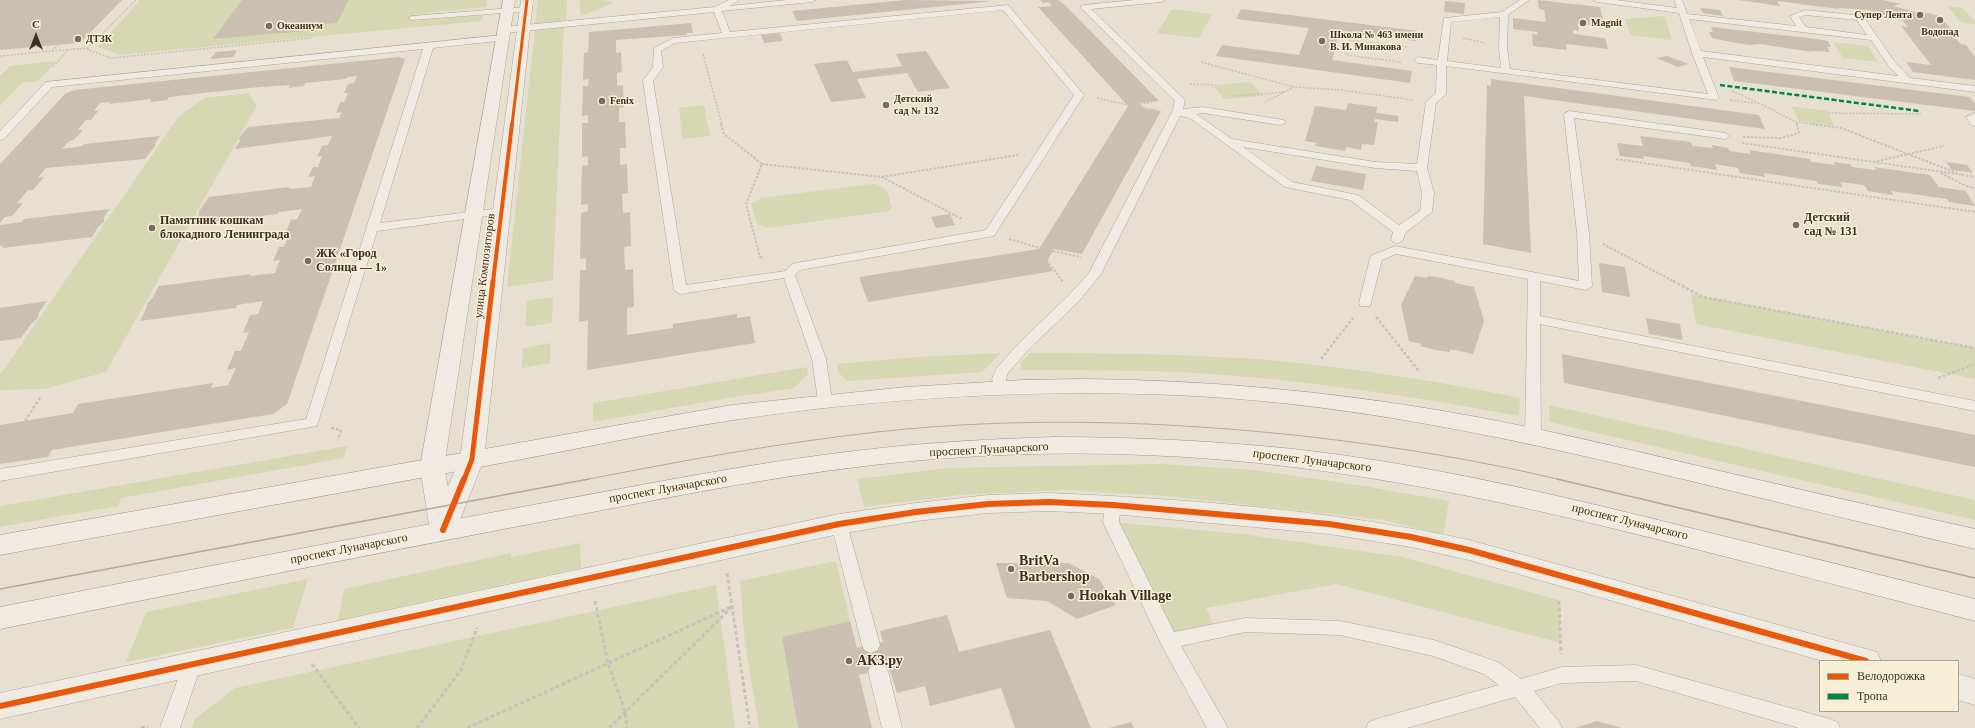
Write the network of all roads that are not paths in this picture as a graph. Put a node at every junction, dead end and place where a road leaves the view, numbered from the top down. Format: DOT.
graph roads {
  1 [pos="735,0"];
  2 [pos="812,0"];
  3 [pos="1161,0"];
  4 [pos="1525,0"];
  5 [pos="1597,0"];
  6 [pos="1678,0"];
  7 [pos="527,4"];
  8 [pos="508,5"];
  9 [pos="717,9"];
  10 [pos="1504,14"];
  11 [pos="1683,14"];
  12 [pos="412,18"];
  13 [pos="524,28"];
  14 [pos="1803,30"];
  15 [pos="504,34"];
  16 [pos="727,35"];
  17 [pos="1875,38"];
  18 [pos="429,45"];
  19 [pos="1696,53"];
  20 [pos="1418,60"];
  21 [pos="1442,63"];
  22 [pos="1506,71"];
  23 [pos="1907,80"];
  24 [pos="1975,89"];
  25 [pos="1177,112"];
  26 [pos="1975,116"];
  27 [pos="1280,122"];
  28 [pos="1975,122"];
  29 [pos="1725,136"];
  30 [pos="0,137"];
  31 [pos="1227,142"];
  32 [pos="1422,168"];
  33 [pos="502,211"];
  34 [pos="474,215"];
  35 [pos="372,228"];
  36 [pos="1399,232"];
  37 [pos="1395,250"];
  38 [pos="792,270"];
  39 [pos="1534,277"];
  40 [pos="1365,303"];
  41 [pos="1534,319"];
  42 [pos="1000,387"];
  43 [pos="825,400"];
  44 [pos="1975,406"];
  45 [pos="1533,436"];
  46 [pos="472,459"];
  47 [pos="432,467"];
  48 [pos="0,475"];
  49 [pos="1113,505"];
  50 [pos="839,524"];
  51 [pos="443,530"];
  52 [pos="1975,539"];
  53 [pos="0,545"];
  54 [pos="1975,610"];
  55 [pos="0,618"];
  56 [pos="1170,641"];
  57 [pos="871,645"];
  58 [pos="1862,660"];
  59 [pos="192,665"];
  60 [pos="878,671"];
  61 [pos="1959,687"];
  62 [pos="1519,688"];
  63 [pos="1975,692"];
  64 [pos="0,706"];
  65 [pos="170,728"];
  66 [pos="892,728"];
  67 [pos="1218,728"];
  68 [pos="1376,728"];
  69 [pos="1552,728"];
  70 [pos="1830,728"];
  1 -- 9 [label="lane"];
  2 -- 9 [label="lane"];
  3 -- 25 [label="lane"];
  4 -- 10 [label="lane"];
  5 -- 11 [label="lane"];
  6 -- 11 [label="lane"];
  7 -- 8 [label="lane"];
  7 -- 13 [label="street, улица Композиторов"];
  8 -- 12 [label="lane"];
  8 -- 15 [label="street, улица Композиторов"];
  9 -- 13 [label="lane"];
  9 -- 16 [label="lane"];
  10 -- 21 [label="lane"];
  10 -- 22 [label="lane"];
  11 -- 14 [label="lane"];
  11 -- 19 [label="lane"];
  13 -- 15 [label="lane"];
  13 -- 33 [label="street, улица Композиторов"];
  14 -- 17 [label="lane"];
  14 -- 17 [label="lane"];
  15 -- 18 [label="lane"];
  15 -- 34 [label="street, улица Композиторов"];
  16 -- 38 [label="lane"];
  16 -- 38 [label="lane"];
  17 -- 23 [label="lane"];
  18 -- 30 [label="lane"];
  18 -- 35 [label="lane"];
  19 -- 22 [label="lane"];
  19 -- 23 [label="lane"];
  20 -- 21 [label="lane"];
  21 -- 22 [label="lane"];
  21 -- 32 [label="lane"];
  23 -- 24 [label="lane"];
  25 -- 27 [label="lane"];
  25 -- 31 [label="lane"];
  25 -- 42 [label="lane"];
  26 -- 28 [label="lane"];
  29 -- 39 [label="lane"];
  31 -- 32 [label="lane"];
  31 -- 36 [label="lane"];
  32 -- 36 [label="lane"];
  33 -- 34 [label="lane"];
  33 -- 46 [label="street, улица Композиторов"];
  34 -- 35 [label="lane"];
  34 -- 47 [label="street, улица Композиторов"];
  35 -- 48 [label="lane"];
  36 -- 37 [label="lane"];
  37 -- 39 [label="lane"];
  37 -- 40 [label="lane"];
  38 -- 43 [label="lane"];
  39 -- 41 [label="lane"];
  41 -- 44 [label="lane"];
  41 -- 45 [label="lane"];
  42 -- 43 [label="street"];
  42 -- 45 [label="street"];
  43 -- 46 [label="street"];
  45 -- 52 [label="street"];
  46 -- 47 [label="street"];
  46 -- 51 [label="street, улица Композиторов"];
  47 -- 51 [label="street, улица Композиторов"];
  47 -- 53 [label="street"];
  49 -- 50 [label="street"];
  49 -- 56 [label="lane"];
  49 -- 58 [label="street"];
  50 -- 57 [label="lane"];
  50 -- 59 [label="street"];
  51 -- 54 [label="street, проспект Луначарского"];
  51 -- 55 [label="street, проспект Луначарского"];
  56 -- 62 [label="lane"];
  56 -- 67 [label="lane"];
  59 -- 64 [label="street"];
  59 -- 65 [label="lane"];
  60 -- 66 [label="lane"];
  61 -- 63 [label="street"];
  62 -- 68 [label="lane"];
  62 -- 69 [label="lane"];
  62 -- 70 [label="lane"];
}
